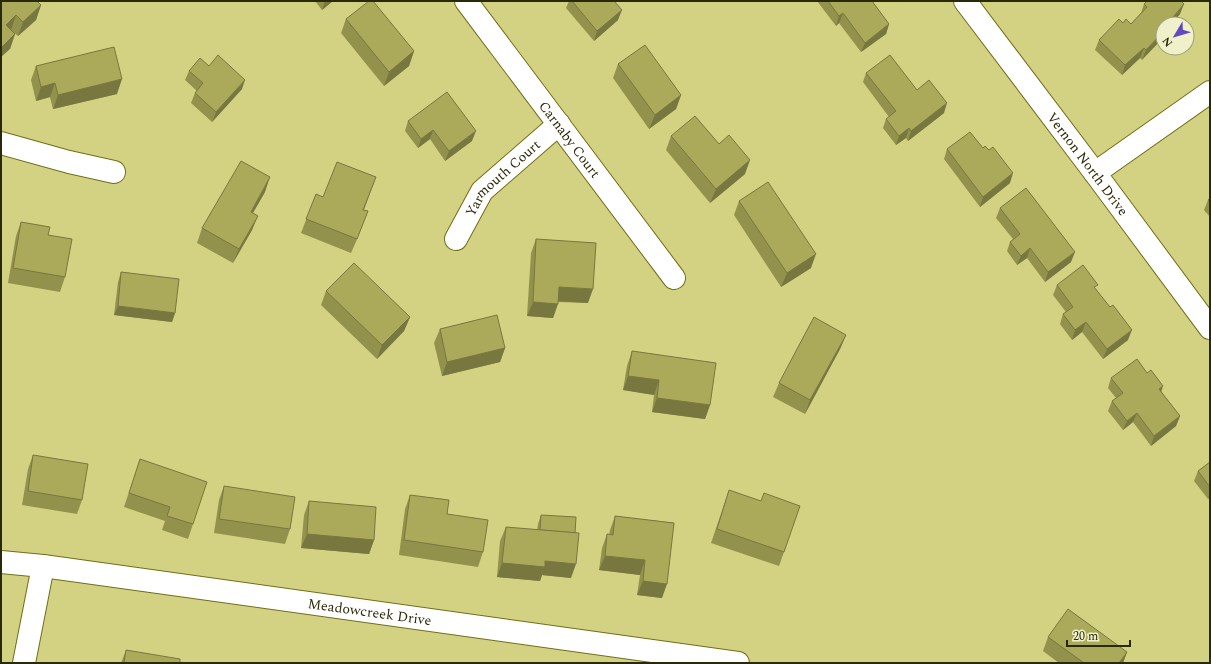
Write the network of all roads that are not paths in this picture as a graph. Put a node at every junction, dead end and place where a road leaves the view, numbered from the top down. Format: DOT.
graph roads {
  1 [pos="466,1"];
  2 [pos="965,1"];
  3 [pos="1210,92"];
  4 [pos="559,124"];
  5 [pos="1,143"];
  6 [pos="114,172"];
  7 [pos="1095,173"];
  8 [pos="456,239"];
  9 [pos="674,278"];
  10 [pos="1210,328"];
  11 [pos="1,562"];
  12 [pos="43,566"];
  13 [pos="24,663"];
  14 [pos="738,663"];
  1 -- 4 [label="street, Carnaby Court"];
  2 -- 7 [label="street, Vernon North Drive"];
  3 -- 7 [label="street"];
  4 -- 8 [label="street, Yarmouth Court"];
  4 -- 9 [label="street, Carnaby Court"];
  5 -- 6 [label="street"];
  7 -- 10 [label="street, Vernon North Drive"];
  11 -- 12 [label="street, Meadowcreek Drive"];
  12 -- 13 [label="street"];
  12 -- 14 [label="street, Meadowcreek Drive"];
}
